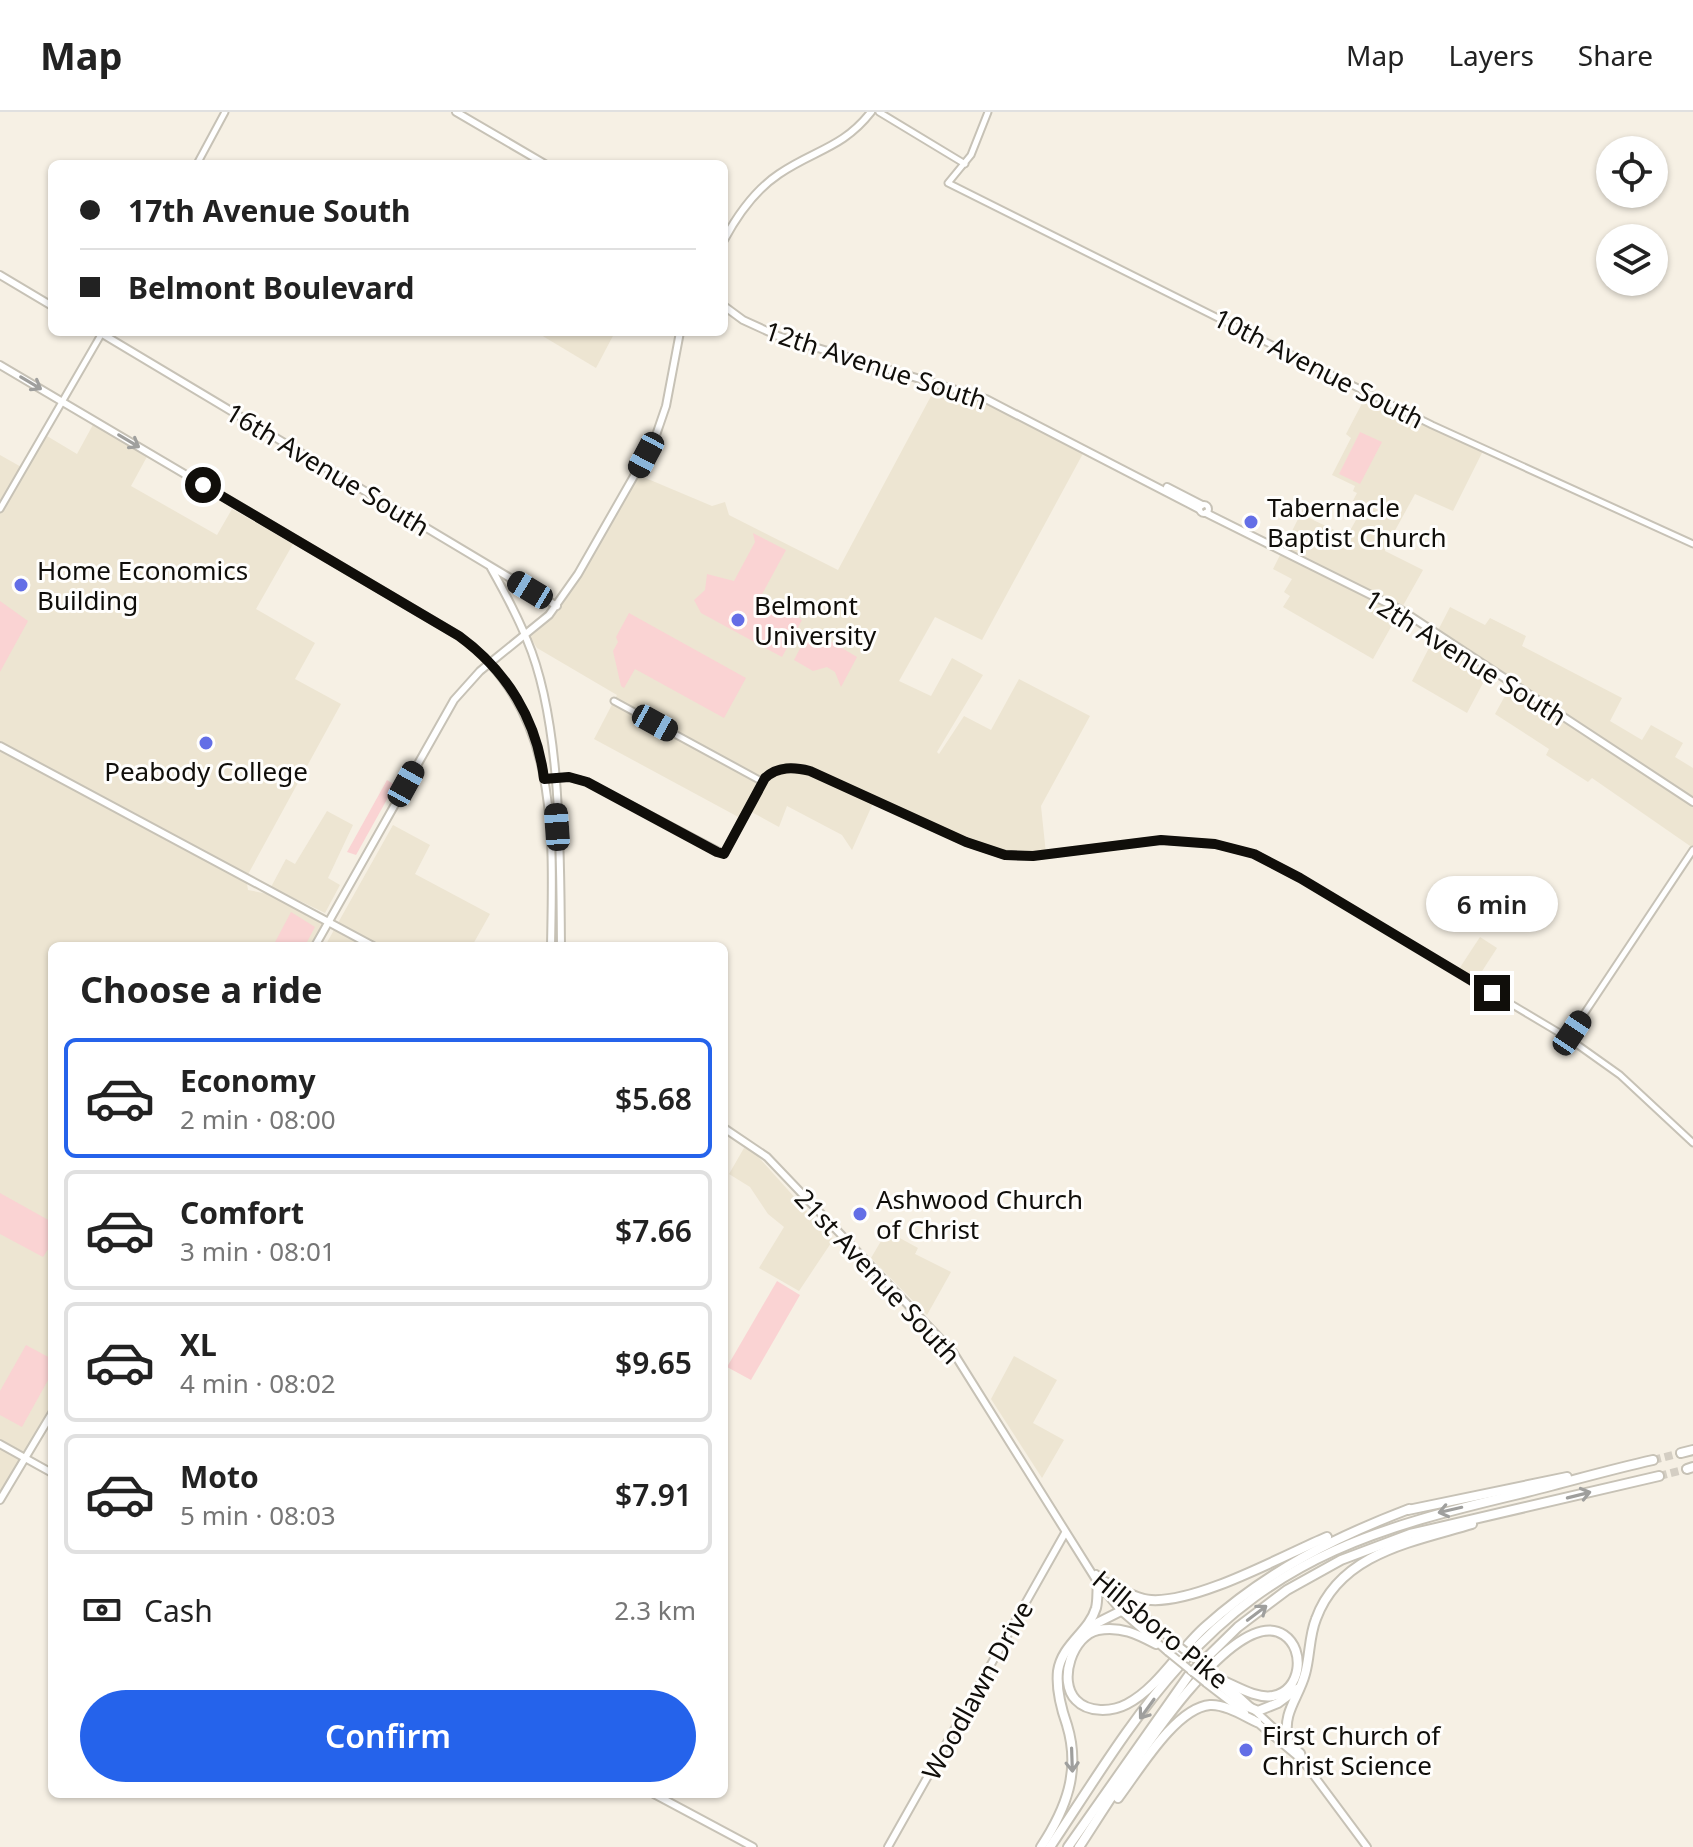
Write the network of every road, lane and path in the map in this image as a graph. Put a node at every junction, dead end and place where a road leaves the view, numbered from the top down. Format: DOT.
graph roads {
  1 [pos="225,112"];
  2 [pos="456,112"];
  3 [pos="871,112"];
  4 [pos="879,112"];
  5 [pos="988,112"];
  6 [pos="199,160"];
  7 [pos="538,160"];
  8 [pos="965,164"];
  9 [pos="728,232"];
  10 [pos="0,275"];
  11 [pos="48,304"];
  12 [pos="728,309"];
  13 [pos="99,336"];
  14 [pos="108,336"];
  15 [pos="679,336"];
  16 [pos="0,365"];
  17 [pos="61,401"];
  18 [pos="0,509"];
  19 [pos="1693,544"];
  20 [pos="489,565"];
  21 [pos="557,606"];
  22 [pos="525,636"];
  23 [pos="491,661"];
  24 [pos="614,701"];
  25 [pos="0,746"];
  26 [pos="553,778"];
  27 [pos="544,779"];
  28 [pos="763,782"];
  29 [pos="1693,802"];
  30 [pos="1693,850"];
  31 [pos="328,923"];
  32 [pos="317,942"];
  33 [pos="365,942"];
  34 [pos="551,942"];
  35 [pos="561,942"];
  36 [pos="1568,1038"];
  37 [pos="728,1131"];
  38 [pos="1693,1143"];
  39 [pos="48,1420"];
  40 [pos="0,1444"];
  41 [pos="1693,1450"];
  42 [pos="1681,1453"];
  43 [pos="26,1458"];
  44 [pos="1653,1460"];
  45 [pos="48,1471"];
  46 [pos="1607,1471"];
  47 [pos="1659,1476"];
  48 [pos="0,1500"];
  49 [pos="1409,1509"];
  50 [pos="1503,1514"];
  51 [pos="1065,1533"];
  52 [pos="1087,1566"];
  53 [pos="1102,1582"];
  54 [pos="1121,1611"];
  55 [pos="1156,1628"];
  56 [pos="1081,1631"];
  57 [pos="1156,1644"];
  58 [pos="1192,1671"];
  59 [pos="1213,1679"];
  60 [pos="1301,1685"];
  61 [pos="1258,1711"];
  62 [pos="1257,1722"];
  63 [pos="1288,1738"];
  64 [pos="1303,1761"];
  65 [pos="661,1798"];
  66 [pos="753,1847"];
  67 [pos="888,1847"];
  68 [pos="1041,1847"];
  69 [pos="1050,1847"];
  70 [pos="1068,1847"];
  71 [pos="1080,1847"];
  72 [pos="1367,1847"];
  1 -- 6 [label="street"];
  2 -- 7 [label="main road"];
  3 -- 9 [label="main road"];
  4 -- 8 [label="street"];
  5 -- 8 [label="street"];
  8 -- 19 [label="street, 10th Avenue South"];
  10 -- 11 [label="main road"];
  12 -- 29 [label="main road, 12th Avenue South"];
  13 -- 17 [label="street"];
  14 -- 20 [label="main road, 16th Avenue South"];
  15 -- 21 [label="main road"];
  16 -- 17 [label="main road, one-way"];
  17 -- 18 [label="street"];
  17 -- 23 [label="main road, one-way"];
  20 -- 21 [label="main road, 16th Avenue South"];
  20 -- 22 [label="main road"];
  21 -- 22 [label="main road"];
  22 -- 23 [label="main road"];
  22 -- 26 [label="main road"];
  23 -- 27 [label="main road"];
  23 -- 31 [label="main road"];
  24 -- 28 [label="street"];
  25 -- 31 [label="main road"];
  26 -- 27 [label="street"];
  26 -- 28 [label="street"];
  26 -- 35 [label="main road"];
  27 -- 34 [label="main road"];
  28 -- 36 [label="street"];
  30 -- 36 [label="street"];
  31 -- 32 [label="main road"];
  31 -- 33 [label="main road"];
  36 -- 38 [label="street"];
  37 -- 51 [label="main road, 21st Avenue South"];
  39 -- 43 [label="main road"];
  40 -- 43 [label="main road"];
  41 -- 42 [label="highway"];
  43 -- 45 [label="main road"];
  43 -- 48 [label="main road"];
  44 -- 46 [label="highway"];
  46 -- 49 [label="highway"];
  46 -- 69 [label="highway, one-way"];
  50 -- 47 [label="highway, one-way"];
  49 -- 53 [label="highway"];
  49 -- 57 [label="highway"];
  50 -- 60 [label="highway"];
  70 -- 50 [label="highway, one-way"];
  51 -- 52 [label="main road, 21st Avenue South"];
  51 -- 67 [label="main road, Woodlawn Drive"];
  52 -- 53 [label="main road, Hillsboro Pike"];
  53 -- 54 [label="main road, Hillsboro Pike"];
  53 -- 55 [label="main road, Hillsboro Pike"];
  53 -- 56 [label="highway"];
  54 -- 55 [label="highway"];
  54 -- 56 [label="highway"];
  54 -- 57 [label="main road, Hillsboro Pike"];
  55 -- 59 [label="main road, Hillsboro Pike, bridge"];
  56 -- 68 [label="highway, one-way"];
  57 -- 58 [label="main road, Hillsboro Pike, bridge"];
  58 -- 59 [label="highway, bridge"];
  59 -- 61 [label="highway"];
  59 -- 62 [label="main road, Hillsboro Pike"];
  59 -- 71 [label="highway"];
  60 -- 61 [label="highway"];
  60 -- 63 [label="highway"];
  61 -- 63 [label="main road, Hillsboro Pike"];
  62 -- 64 [label="main road, Hillsboro Pike"];
  62 -- 71 [label="highway"];
  63 -- 64 [label="main road, Hillsboro Pike"];
  64 -- 72 [label="main road, Hillsboro Pike"];
  65 -- 66 [label="main road"];
}
